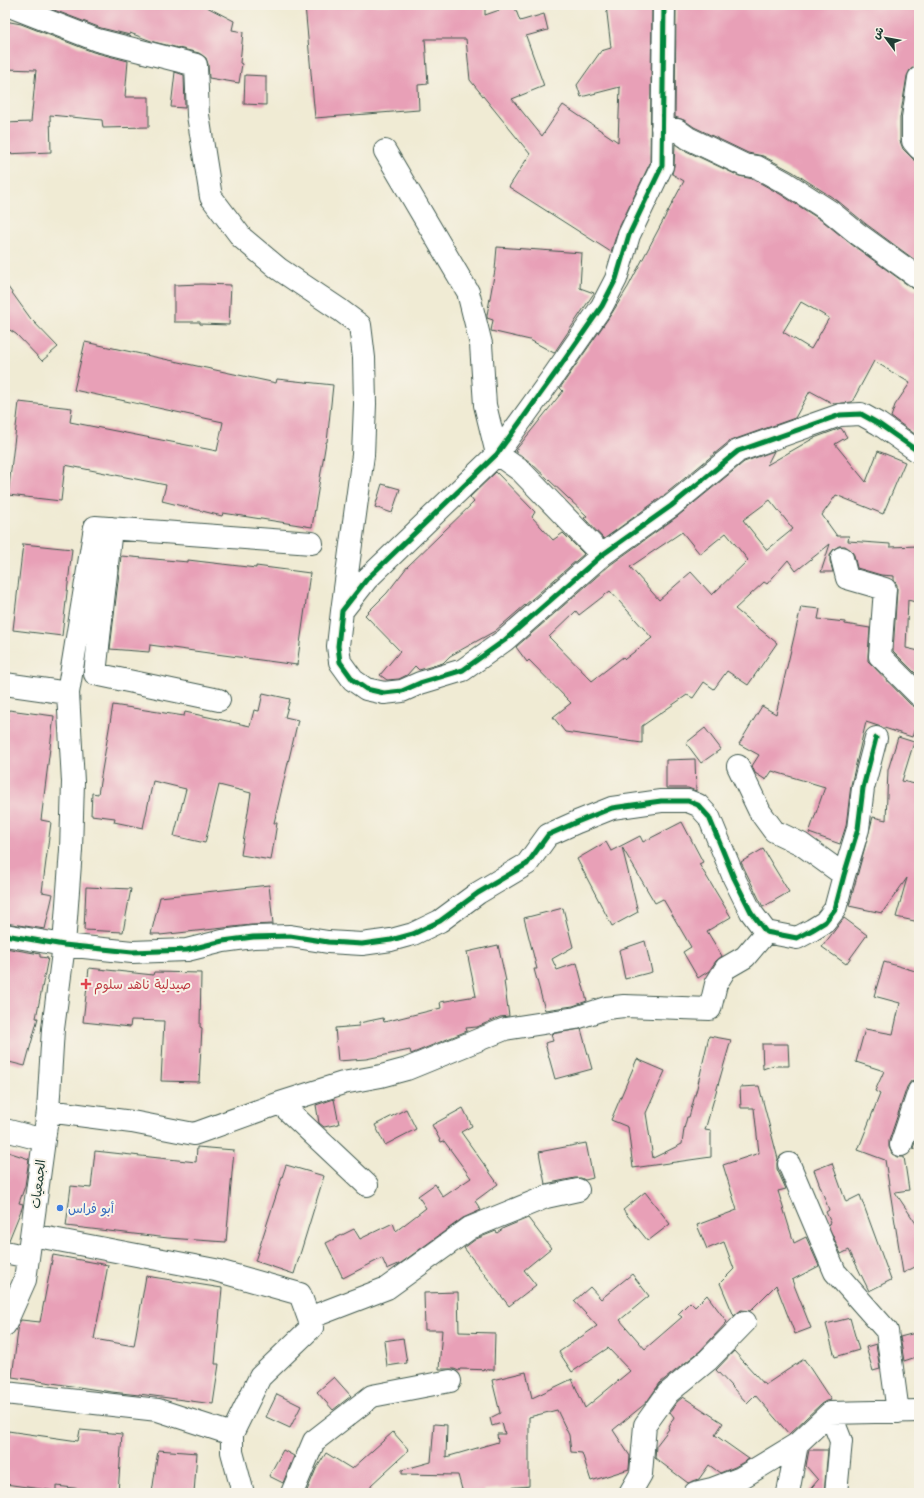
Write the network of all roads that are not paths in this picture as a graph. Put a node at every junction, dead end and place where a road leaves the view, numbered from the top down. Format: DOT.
graph roads {
  1 [pos="7,5"];
  2 [pos="664,5"];
  3 [pos="919,78"];
  4 [pos="662,128"];
  5 [pos="919,148"];
  6 [pos="385,151"];
  7 [pos="919,278"];
  8 [pos="919,452"];
  9 [pos="497,454"];
  10 [pos="111,528"];
  11 [pos="312,543"];
  12 [pos="602,555"];
  13 [pos="842,558"];
  14 [pos="342,611"];
  15 [pos="5,684"];
  16 [pos="68,693"];
  17 [pos="919,695"];
  18 [pos="219,700"];
  19 [pos="876,738"];
  20 [pos="738,766"];
  21 [pos="844,875"];
  22 [pos="766,932"];
  23 [pos="5,935"];
  24 [pos="64,945"];
  25 [pos="919,1091"];
  26 [pos="280,1103"];
  27 [pos="48,1111"];
  28 [pos="5,1130"];
  29 [pos="44,1140"];
  30 [pos="901,1144"];
  31 [pos="789,1164"];
  32 [pos="368,1185"];
  33 [pos="578,1190"];
  34 [pos="32,1235"];
  35 [pos="5,1252"];
  36 [pos="28,1257"];
  37 [pos="309,1318"];
  38 [pos="745,1322"];
  39 [pos="5,1325"];
  40 [pos="450,1381"];
  41 [pos="5,1393"];
  42 [pos="908,1412"];
  43 [pos="830,1413"];
  44 [pos="232,1434"];
  45 [pos="797,1444"];
  46 [pos="243,1493"];
  47 [pos="292,1493"];
  48 [pos="630,1493"];
  49 [pos="695,1493"];
  50 [pos="788,1493"];
  51 [pos="836,1493"];
  1 -- 14 [label="street"];
  2 -- 4 [label="street"];
  3 -- 5 [label="street"];
  4 -- 7 [label="street"];
  4 -- 9 [label="street"];
  6 -- 9 [label="street"];
  8 -- 12 [label="street"];
  9 -- 12 [label="street"];
  9 -- 14 [label="street"];
  10 -- 11 [label="street"];
  10 -- 16 [label="street, الجمعيات"];
  10 -- 18 [label="street"];
  12 -- 14 [label="street"];
  13 -- 17 [label="street"];
  15 -- 16 [label="street"];
  16 -- 24 [label="street, الجمعيات"];
  19 -- 21 [label="street"];
  20 -- 21 [label="street"];
  21 -- 22 [label="street"];
  22 -- 24 [label="street"];
  22 -- 26 [label="street"];
  23 -- 24 [label="street"];
  24 -- 27 [label="street, الجمعيات"];
  25 -- 30 [label="street"];
  26 -- 27 [label="street"];
  26 -- 32 [label="street"];
  27 -- 29 [label="street, الجمعيات"];
  28 -- 29 [label="street"];
  29 -- 34 [label="street, الجمعيات"];
  31 -- 42 [label="street"];
  33 -- 37 [label="street"];
  34 -- 36 [label="street, الجمعيات"];
  34 -- 37 [label="street"];
  35 -- 36 [label="street"];
  36 -- 39 [label="street, الجمعيات"];
  37 -- 44 [label="street"];
  38 -- 48 [label="street"];
  40 -- 47 [label="street"];
  41 -- 44 [label="street"];
  42 -- 43 [label="street"];
  43 -- 45 [label="street"];
  43 -- 51 [label="street"];
  44 -- 46 [label="street"];
  45 -- 49 [label="street"];
  45 -- 50 [label="street"];
}
